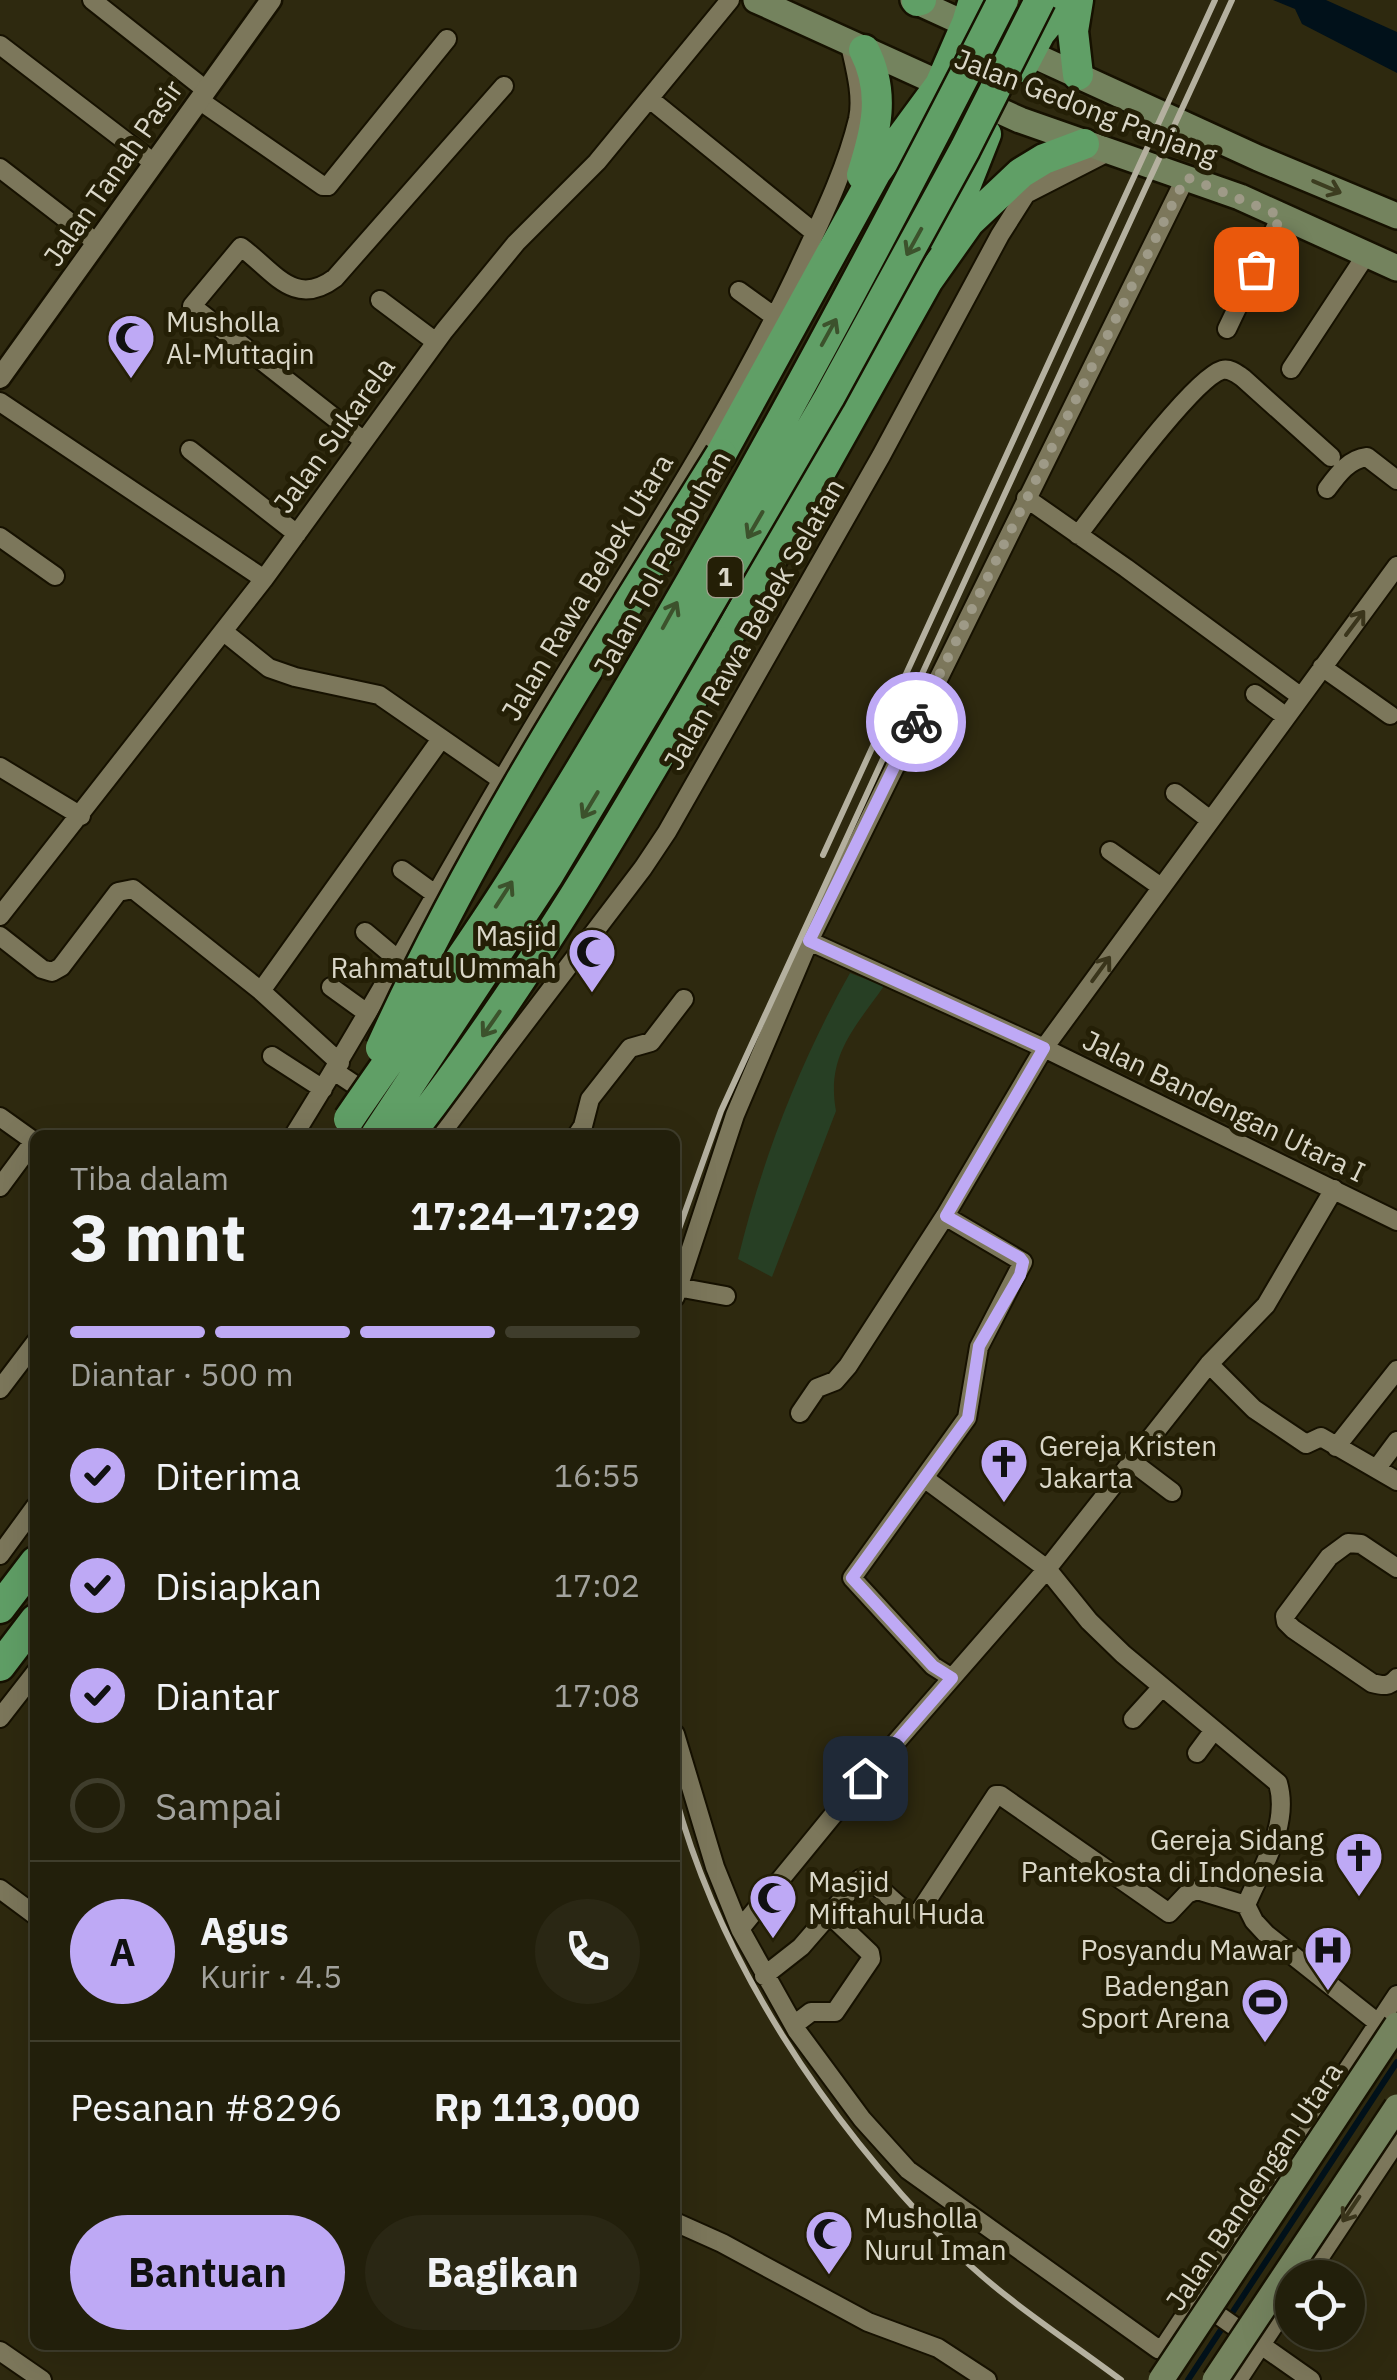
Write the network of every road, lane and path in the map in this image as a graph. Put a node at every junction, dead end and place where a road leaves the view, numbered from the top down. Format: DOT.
graph roads {
  1 [pos="92,0"];
  2 [pos="271,0"];
  3 [pos="730,0"];
  4 [pos="756,0"];
  5 [pos="917,0"];
  6 [pos="1003,0"];
  7 [pos="1040,0"];
  8 [pos="1066,0"];
  9 [pos="1078,0"];
  10 [pos="971,12"];
  11 [pos="447,40"];
  12 [pos="0,46"];
  13 [pos="857,47"];
  14 [pos="1029,54"];
  15 [pos="1078,75"];
  16 [pos="940,85"];
  17 [pos="504,86"];
  18 [pos="202,95"];
  19 [pos="651,100"];
  20 [pos="998,110"];
  21 [pos="1097,148"];
  22 [pos="154,163"];
  23 [pos="0,168"];
  24 [pos="1186,177"];
  25 [pos="1281,216"];
  26 [pos="1397,216"];
  27 [pos="848,220"];
  28 [pos="815,233"];
  29 [pos="97,243"];
  30 [pos="1366,255"];
  31 [pos="1397,268"];
  32 [pos="928,280"];
  33 [pos="740,291"];
  34 [pos="380,300"];
  35 [pos="775,317"];
  36 [pos="1227,329"];
  37 [pos="436,342"];
  38 [pos="1290,368"];
  39 [pos="0,378"];
  40 [pos="0,402"];
  41 [pos="364,441"];
  42 [pos="190,450"];
  43 [pos="1331,457"];
  44 [pos="1397,480"];
  45 [pos="1327,488"];
  46 [pos="1026,498"];
  47 [pos="297,534"];
  48 [pos="1078,535"];
  49 [pos="0,537"];
  50 [pos="1397,566"];
  51 [pos="56,576"];
  52 [pos="264,579"];
  53 [pos="1380,590"];
  54 [pos="1397,603"];
  55 [pos="224,632"];
  56 [pos="1322,667"];
  57 [pos="1255,694"];
  58 [pos="1300,696"];
  59 [pos="1390,715"];
  60 [pos="1285,716"];
  61 [pos="441,739"];
  62 [pos="0,767"];
  63 [pos="502,781"];
  64 [pos="1175,793"];
  65 [pos="81,816"];
  66 [pos="1210,820"];
  67 [pos="1110,852"];
  68 [pos="402,870"];
  69 [pos="1161,887"];
  70 [pos="435,894"];
  71 [pos="0,916"];
  72 [pos="364,932"];
  73 [pos="0,936"];
  74 [pos="809,941"];
  75 [pos="396,958"];
  76 [pos="331,987"];
  77 [pos="261,991"];
  78 [pos="684,999"];
  79 [pos="367,1013"];
  80 [pos="1044,1048"];
  81 [pos="272,1056"];
  82 [pos="337,1067"];
  83 [pos="322,1089"];
  84 [pos="0,1117"];
  85 [pos="344,1127"];
  86 [pos="297,1130"];
  87 [pos="379,1130"];
  88 [pos="414,1130"];
  89 [pos="423,1130"];
  90 [pos="444,1130"];
  91 [pos="580,1130"];
  92 [pos="30,1139"];
  93 [pos="30,1147"];
  94 [pos="0,1188"];
  95 [pos="1334,1189"];
  96 [pos="946,1216"];
  97 [pos="1397,1222"];
  98 [pos="680,1280"];
  99 [pos="680,1292"];
  100 [pos="726,1296"];
  101 [pos="30,1350"];
  102 [pos="1209,1364"];
  103 [pos="1397,1370"];
  104 [pos="0,1389"];
  105 [pos="800,1413"];
  106 [pos="1397,1441"];
  107 [pos="1336,1447"];
  108 [pos="1131,1461"];
  109 [pos="1376,1468"];
  110 [pos="924,1478"];
  111 [pos="1397,1481"];
  112 [pos="1172,1492"];
  113 [pos="30,1514"];
  114 [pos="0,1555"];
  115 [pos="1397,1568"];
  116 [pos="30,1569"];
  117 [pos="1047,1569"];
  118 [pos="0,1608"];
  119 [pos="30,1627"];
  120 [pos="0,1666"];
  121 [pos="952,1678"];
  122 [pos="1397,1678"];
  123 [pos="30,1679"];
  124 [pos="1162,1686"];
  125 [pos="0,1718"];
  126 [pos="1133,1719"];
  127 [pos="1214,1730"];
  128 [pos="680,1751"];
  129 [pos="1198,1753"];
  130 [pos="0,1888"];
  131 [pos="1246,1905"];
  132 [pos="30,1911"];
  133 [pos="829,1914"];
  134 [pos="740,1929"];
  135 [pos="764,1976"];
  136 [pos="1397,1995"];
  137 [pos="1388,2024"];
  138 [pos="794,2025"];
  139 [pos="1397,2107"];
  140 [pos="1397,2141"];
  141 [pos="680,2224"];
  142 [pos="1318,2260"];
  143 [pos="1198,2302"];
  144 [pos="1275,2319"];
  145 [pos="1257,2342"];
  146 [pos="0,2351"];
  147 [pos="42,2380"];
  148 [pos="987,2380"];
  149 [pos="1160,2380"];
  150 [pos="1215,2380"];
  151 [pos="1238,2380"];
  152 [pos="1311,2380"];
  1 -- 18 [label="street"];
  2 -- 18 [label="street, Jalan Tanah Pasir"];
  3 -- 19 [label="street, Jalan Sukarela"];
  4 -- 13 [label="main road, Jalan Gedong Panjang"];
  5 -- 10 [label="main road, Jalan Gedong Panjang"];
  85 -- 6 [label="highway, Jalan Tol Pelabuhan / 1, one-way, bridge"];
  7 -- 87 [label="highway, 1, one-way, bridge"];
  8 -- 14 [label="highway"];
  9 -- 15 [label="highway"];
  10 -- 14 [label="main road, Jalan Gedong Panjang"];
  10 -- 16 [label="highway"];
  11 -- 18 [label="street"];
  12 -- 22 [label="street"];
  13 -- 16 [label="main road, Jalan Gedong Panjang"];
  13 -- 27 [label="highway"];
  13 -- 28 [label="street, Jalan Rawa Bebek Utara"];
  14 -- 15 [label="main road, Jalan Gedong Panjang"];
  14 -- 20 [label="highway"];
  15 -- 26 [label="main road, Jalan Gedong Panjang, one-way"];
  16 -- 20 [label="main road, Jalan Gedong Panjang"];
  16 -- 27 [label="highway"];
  17 -- 41 [label="street"];
  18 -- 22 [label="street, Jalan Tanah Pasir"];
  19 -- 28 [label="street"];
  19 -- 37 [label="street, Jalan Sukarela"];
  20 -- 21 [label="main road, Jalan Gedong Panjang"];
  20 -- 32 [label="highway"];
  21 -- 24 [label="main road, Jalan Gedong Panjang"];
  21 -- 32 [label="highway"];
  21 -- 90 [label="street, Jalan Rawa Bebek Selatan"];
  22 -- 29 [label="street, Jalan Tanah Pasir"];
  23 -- 29 [label="street"];
  24 -- 25 [label="main road, Jalan Gedong Panjang"];
  24 -- 46 [label="street"];
  25 -- 30 [label="main road, Jalan Gedong Panjang"];
  25 -- 36 [label="street"];
  27 -- 85 [label="highway, bridge"];
  28 -- 35 [label="street, Jalan Rawa Bebek Utara"];
  29 -- 39 [label="street, Jalan Tanah Pasir"];
  30 -- 31 [label="main road, Jalan Gedong Panjang"];
  30 -- 38 [label="street"];
  32 -- 88 [label="highway, one-way, bridge"];
  33 -- 35 [label="street"];
  34 -- 37 [label="street"];
  35 -- 63 [label="street, Jalan Rawa Bebek Utara"];
  37 -- 41 [label="street, Jalan Sukarela"];
  40 -- 52 [label="street"];
  41 -- 47 [label="street, Jalan Sukarela"];
  42 -- 47 [label="street"];
  43 -- 48 [label="street"];
  44 -- 45 [label="street"];
  46 -- 48 [label="street"];
  46 -- 74 [label="street"];
  47 -- 52 [label="street, Jalan Sukarela"];
  48 -- 58 [label="street"];
  49 -- 51 [label="street"];
  50 -- 53 [label="street"];
  52 -- 55 [label="street, Jalan Sukarela"];
  53 -- 54 [label="street"];
  56 -- 53 [label="street, one-way"];
  55 -- 61 [label="street"];
  55 -- 65 [label="street, Jalan Sukarela"];
  56 -- 58 [label="street"];
  56 -- 59 [label="street"];
  57 -- 60 [label="street"];
  58 -- 60 [label="street"];
  60 -- 66 [label="street"];
  61 -- 63 [label="street"];
  61 -- 77 [label="street"];
  62 -- 65 [label="street"];
  63 -- 70 [label="street, Jalan Rawa Bebek Utara"];
  64 -- 66 [label="street"];
  65 -- 71 [label="street, Jalan Sukarela"];
  66 -- 69 [label="street"];
  67 -- 69 [label="street"];
  68 -- 70 [label="street"];
  80 -- 69 [label="street, one-way"];
  70 -- 75 [label="street, Jalan Rawa Bebek Utara"];
  72 -- 75 [label="street"];
  73 -- 77 [label="street"];
  74 -- 80 [label="street, Jalan Bandengan Utara I"];
  74 -- 98 [label="street"];
  75 -- 79 [label="street, Jalan Rawa Bebek Utara"];
  76 -- 79 [label="street"];
  77 -- 82 [label="street"];
  78 -- 91 [label="street"];
  79 -- 82 [label="street, Jalan Rawa Bebek Utara"];
  80 -- 95 [label="street, Jalan Bandengan Utara I"];
  80 -- 96 [label="street"];
  81 -- 83 [label="street"];
  82 -- 83 [label="street, Jalan Rawa Bebek Utara"];
  82 -- 89 [label="street"];
  83 -- 86 [label="street, Jalan Rawa Bebek Utara"];
  84 -- 92 [label="street"];
  93 -- 94 [label="street"];
  95 -- 97 [label="street, Jalan Bandengan Utara I"];
  95 -- 102 [label="street"];
  96 -- 105 [label="street"];
  96 -- 110 [label="street"];
  99 -- 100 [label="street"];
  101 -- 104 [label="street"];
  102 -- 107 [label="street"];
  102 -- 108 [label="street"];
  103 -- 107 [label="street"];
  106 -- 109 [label="street"];
  107 -- 109 [label="street"];
  108 -- 112 [label="street"];
  108 -- 117 [label="street"];
  109 -- 111 [label="street"];
  110 -- 117 [label="street"];
  110 -- 121 [label="street"];
  113 -- 114 [label="street"];
  115 -- 122 [label="street"];
  116 -- 118 [label="highway"];
  117 -- 121 [label="street"];
  117 -- 124 [label="street"];
  119 -- 120 [label="highway"];
  121 -- 134 [label="street"];
  123 -- 125 [label="street"];
  124 -- 126 [label="street"];
  124 -- 127 [label="street"];
  127 -- 129 [label="street"];
  127 -- 131 [label="street"];
  128 -- 134 [label="street"];
  130 -- 132 [label="street"];
  131 -- 133 [label="street"];
  131 -- 137 [label="street"];
  133 -- 135 [label="street"];
  133 -- 138 [label="street"];
  134 -- 135 [label="street"];
  135 -- 138 [label="street"];
  136 -- 137 [label="street"];
  137 -- 143 [label="street"];
  137 -- 149 [label="main road, Jalan Bandengan Utara, bridge"];
  138 -- 143 [label="street"];
  139 -- 150 [label="main road, bridge"];
  140 -- 142 [label="street, one-way"];
  141 -- 148 [label="street"];
  143 -- 145 [label="street, bridge"];
  144 -- 145 [label="street"];
  145 -- 151 [label="street"];
  145 -- 152 [label="street"];
  146 -- 147 [label="street"];
}
